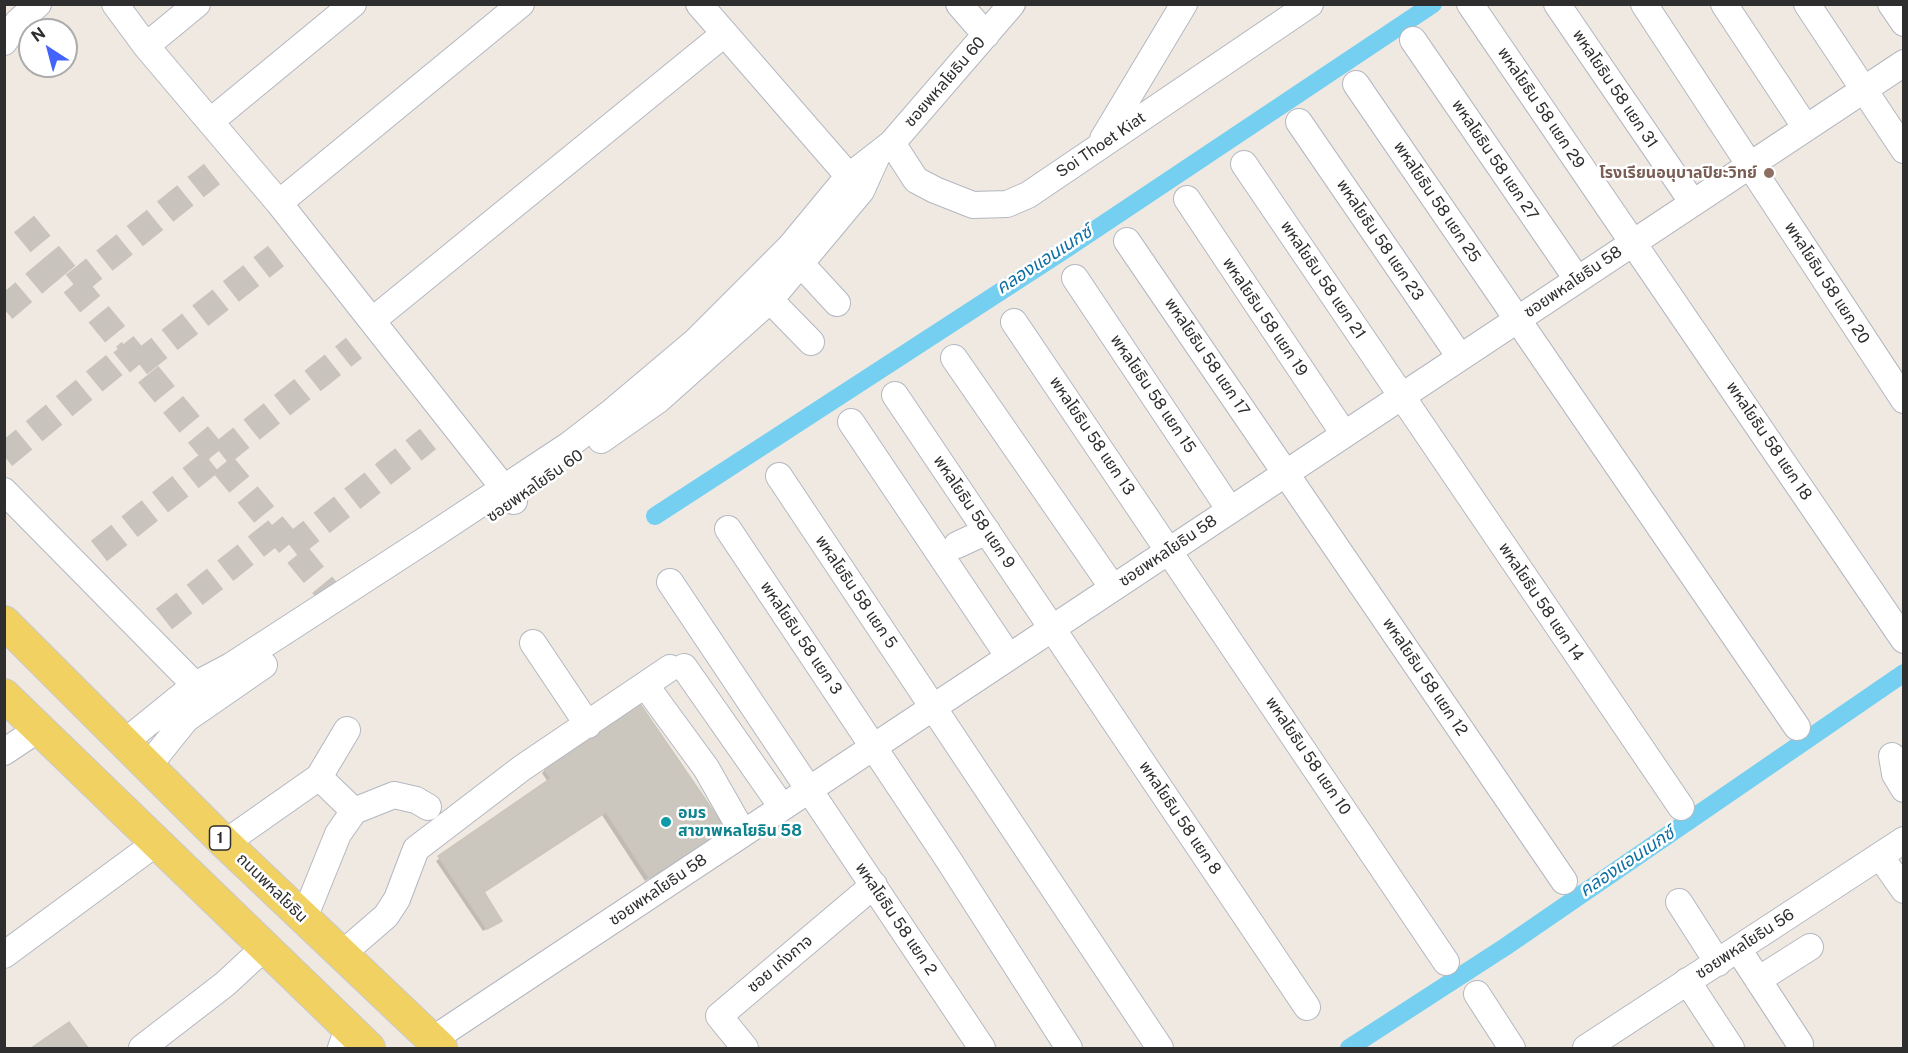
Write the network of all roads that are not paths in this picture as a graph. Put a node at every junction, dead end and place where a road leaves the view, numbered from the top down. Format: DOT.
graph roads {
  1 [pos="38,4"];
  2 [pos="115,4"];
  3 [pos="197,4"];
  4 [pos="353,4"];
  5 [pos="521,4"];
  6 [pos="699,4"];
  7 [pos="959,4"];
  8 [pos="1012,4"];
  9 [pos="1184,4"];
  10 [pos="1310,4"];
  11 [pos="1470,4"];
  12 [pos="1557,4"];
  13 [pos="1644,4"];
  14 [pos="1724,4"];
  15 [pos="1807,4"];
  16 [pos="1891,4"];
  17 [pos="1904,23"];
  18 [pos="724,34"];
  19 [pos="986,35"];
  20 [pos="1413,40"];
  21 [pos="4,42"];
  22 [pos="146,46"];
  23 [pos="1904,63"];
  24 [pos="1356,84"];
  25 [pos="1863,89"];
  26 [pos="211,121"];
  27 [pos="1299,122"];
  28 [pos="1806,128"];
  29 [pos="1100,145"];
  30 [pos="884,150"];
  31 [pos="1904,150"];
  32 [pos="1244,164"];
  33 [pos="1750,165"];
  34 [pos="854,184"];
  35 [pos="1187,199"];
  36 [pos="279,203"];
  37 [pos="1693,203"];
  38 [pos="1127,241"];
  39 [pos="1633,242"];
  40 [pos="801,264"];
  41 [pos="1075,278"];
  42 [pos="1577,279"];
  43 [pos="770,300"];
  44 [pos="837,303"];
  45 [pos="1517,319"];
  46 [pos="373,320"];
  47 [pos="1014,322"];
  48 [pos="811,342"];
  49 [pos="1460,357"];
  50 [pos="954,358"];
  51 [pos="895,395"];
  52 [pos="1401,396"];
  53 [pos="1904,400"];
  54 [pos="851,422"];
  55 [pos="1344,434"];
  56 [pos="1286,473"];
  57 [pos="779,476"];
  58 [pos="4,491"];
  59 [pos="509,494"];
  60 [pos="1230,510"];
  61 [pos="475,517"];
  62 [pos="728,529"];
  63 [pos="987,531"];
  64 [pos="957,545"];
  65 [pos="1169,550"];
  66 [pos="670,582"];
  67 [pos="1113,588"];
  68 [pos="4,622"];
  69 [pos="1052,628"];
  70 [pos="1904,640"];
  71 [pos="533,643"];
  72 [pos="1009,657"];
  73 [pos="195,686"];
  74 [pos="646,686"];
  75 [pos="7,701"];
  76 [pos="933,707"];
  77 [pos="588,725"];
  78 [pos="1797,727"];
  79 [pos="40,728"];
  80 [pos="347,730"];
  81 [pos="126,741"];
  82 [pos="873,747"];
  83 [pos="4,752"];
  84 [pos="1892,756"];
  85 [pos="149,765"];
  86 [pos="319,777"];
  87 [pos="810,789"];
  88 [pos="1904,789"];
  89 [pos="428,807"];
  90 [pos="782,807"];
  91 [pos="1681,807"];
  92 [pos="354,812"];
  93 [pos="743,833"];
  94 [pos="1904,840"];
  95 [pos="156,843"];
  96 [pos="225,843"];
  97 [pos="1880,856"];
  98 [pos="1564,881"];
  99 [pos="874,885"];
  100 [pos="1904,890"];
  101 [pos="1679,902"];
  102 [pos="304,918"];
  103 [pos="265,947"];
  104 [pos="1810,947"];
  105 [pos="342,954"];
  106 [pos="4,955"];
  107 [pos="1728,956"];
  108 [pos="1446,962"];
  109 [pos="1758,980"];
  110 [pos="1688,981"];
  111 [pos="1477,994"];
  112 [pos="1308,1007"];
  113 [pos="353,1042"];
  114 [pos="437,1044"];
  115 [pos="1800,1044"];
  116 [pos="142,1048"];
  117 [pos="745,1048"];
  118 [pos="982,1048"];
  119 [pos="1069,1048"];
  120 [pos="1160,1048"];
  121 [pos="1512,1048"];
  122 [pos="1586,1048"];
  123 [pos="1731,1048"];
  1 -- 21 [label="street"];
  2 -- 22 [label="street"];
  3 -- 22 [label="street"];
  4 -- 26 [label="street"];
  5 -- 36 [label="street"];
  6 -- 18 [label="street"];
  7 -- 19 [label="street"];
  8 -- 19 [label="street, ซอยพหลโยธิน 60"];
  9 -- 29 [label="street"];
  10 -- 29 [label="street, Soi Thoet Kiat"];
  11 -- 39 [label="street, พหลโยธิน 58 แยก 29"];
  12 -- 37 [label="street, พหลโยธิน 58 แยก 31"];
  13 -- 33 [label="street, พหลโยธิน 58 แยก 20"];
  14 -- 28 [label="street"];
  15 -- 25 [label="street"];
  16 -- 17 [label="street"];
  18 -- 34 [label="street"];
  18 -- 46 [label="street"];
  19 -- 30 [label="street, ซอยพหลโยธิน 60"];
  20 -- 42 [label="street, พหลโยธิน 58 แยก 27"];
  22 -- 26 [label="street"];
  23 -- 25 [label="street, ซอยพหลโยธิน 58"];
  24 -- 45 [label="street, พหลโยธิน 58 แยก 25"];
  25 -- 28 [label="street, ซอยพหลโยธิน 58"];
  25 -- 31 [label="street"];
  26 -- 36 [label="street"];
  27 -- 49 [label="street, พหลโยธิน 58 แยก 23"];
  28 -- 33 [label="street, ซอยพหลโยธิน 58"];
  29 -- 30 [label="street, Soi Thoet Kiat"];
  30 -- 34 [label="street, ซอยพหลโยธิน 60"];
  32 -- 52 [label="street, พหลโยธิน 58 แยก 21"];
  33 -- 37 [label="street, ซอยพหลโยธิน 58"];
  33 -- 53 [label="street, พหลโยธิน 58 แยก 20"];
  34 -- 40 [label="street, ซอยพหลโยธิน 60"];
  34 -- 59 [label="street, ซอยพหลโยธิน 60"];
  35 -- 55 [label="street, พหลโยธิน 58 แยก 19"];
  36 -- 46 [label="street"];
  37 -- 39 [label="street, ซอยพหลโยธิน 58"];
  38 -- 56 [label="street, พหลโยธิน 58 แยก 17"];
  39 -- 42 [label="street, ซอยพหลโยธิน 58"];
  39 -- 70 [label="street, พหลโยธิน 58 แยก 18"];
  40 -- 43 [label="street, ซอยพหลโยธิน 60"];
  40 -- 44 [label="street"];
  41 -- 60 [label="street, พหลโยธิน 58 แยก 15"];
  42 -- 45 [label="street, ซอยพหลโยธิน 58"];
  43 -- 48 [label="street"];
  43 -- 59 [label="street, ซอยพหลโยธิน 60"];
  45 -- 49 [label="street, ซอยพหลโยธิน 58"];
  45 -- 78 [label="street, พหลโยธิน 58 แยก 25"];
  46 -- 59 [label="street"];
  47 -- 65 [label="street, พหลโยธิน 58 แยก 13"];
  49 -- 52 [label="street, ซอยพหลโยธิน 58"];
  50 -- 67 [label="street"];
  51 -- 63 [label="street, พหลโยธิน 58 แยก 9"];
  52 -- 55 [label="street, ซอยพหลโยธิน 58"];
  52 -- 91 [label="street, พหลโยธิน 58 แยก 14"];
  54 -- 72 [label="street"];
  55 -- 56 [label="street, ซอยพหลโยธิน 58"];
  56 -- 60 [label="street, ซอยพหลโยธิน 58"];
  56 -- 98 [label="street, พหลโยธิน 58 แยก 12"];
  57 -- 76 [label="street, พหลโยธิน 58 แยก 5"];
  58 -- 73 [label="street"];
  59 -- 61 [label="street, ซอยพหลโยธิน 60"];
  60 -- 65 [label="street, ซอยพหลโยธิน 58"];
  61 -- 73 [label="street, ซอยพหลโยธิน 60"];
  61 -- 85 [label="street, ซอยพหลโยธิน 60"];
  62 -- 82 [label="street, พหลโยธิน 58 แยก 3"];
  63 -- 64 [label="street"];
  63 -- 69 [label="street, พหลโยธิน 58 แยก 9"];
  65 -- 67 [label="street, ซอยพหลโยธิน 58"];
  65 -- 108 [label="street, พหลโยธิน 58 แยก 10"];
  66 -- 87 [label="street, พหลโยธิน 58 แยก 2"];
  67 -- 69 [label="street, ซอยพหลโยธิน 58"];
  68 -- 81 [label="main road, ถนนพหลโยธิน / 1"];
  69 -- 72 [label="street, ซอยพหลโยธิน 58"];
  69 -- 112 [label="street, พหลโยธิน 58 แยก 8"];
  71 -- 77 [label="street"];
  72 -- 76 [label="street, ซอยพหลโยธิน 58"];
  73 -- 81 [label="street, ซอยพหลโยธิน 60"];
  74 -- 77 [label="street"];
  74 -- 90 [label="street"];
  74 -- 93 [label="street"];
  75 -- 79 [label="main road"];
  76 -- 82 [label="street, ซอยพหลโยธิน 58"];
  76 -- 120 [label="street, พหลโยธิน 58 แยก 5"];
  77 -- 105 [label="street"];
  79 -- 83 [label="street"];
  79 -- 95 [label="main road"];
  80 -- 86 [label="street"];
  81 -- 85 [label="main road, ถนนพหลโยธิน / 1"];
  82 -- 87 [label="street, ซอยพหลโยธิน 58"];
  82 -- 119 [label="street, พหลโยธิน 58 แยก 3"];
  84 -- 88 [label="street"];
  85 -- 96 [label="main road, ถนนพหลโยธิน / 1"];
  86 -- 92 [label="street"];
  86 -- 96 [label="street"];
  87 -- 90 [label="street, ซอยพหลโยธิน 58"];
  87 -- 99 [label="street, พหลโยธิน 58 แยก 2"];
  89 -- 92 [label="street"];
  90 -- 93 [label="street, ซอยพหลโยธิน 58"];
  92 -- 102 [label="street"];
  93 -- 114 [label="street, ซอยพหลโยธิน 58"];
  94 -- 97 [label="street, ซอยพหลโยธิน 56"];
  95 -- 103 [label="main road"];
  95 -- 106 [label="street"];
  96 -- 102 [label="main road, ถนนพหลโยธิน / 1"];
  97 -- 100 [label="street"];
  97 -- 107 [label="street, ซอยพหลโยธิน 56"];
  99 -- 117 [label="street, ซอย เก่งกาจ"];
  99 -- 118 [label="street, พหลโยธิน 58 แยก 2"];
  101 -- 107 [label="street"];
  102 -- 105 [label="main road, ถนนพหลโยธิน / 1"];
  103 -- 113 [label="main road"];
  103 -- 116 [label="street"];
  104 -- 109 [label="street"];
  105 -- 114 [label="main road, ถนนพหลโยธิน / 1"];
  107 -- 109 [label="street"];
  107 -- 110 [label="street, ซอยพหลโยธิน 56"];
  109 -- 115 [label="street"];
  110 -- 122 [label="street, ซอยพหลโยธิน 56"];
  110 -- 123 [label="street"];
  111 -- 121 [label="street"];
}
